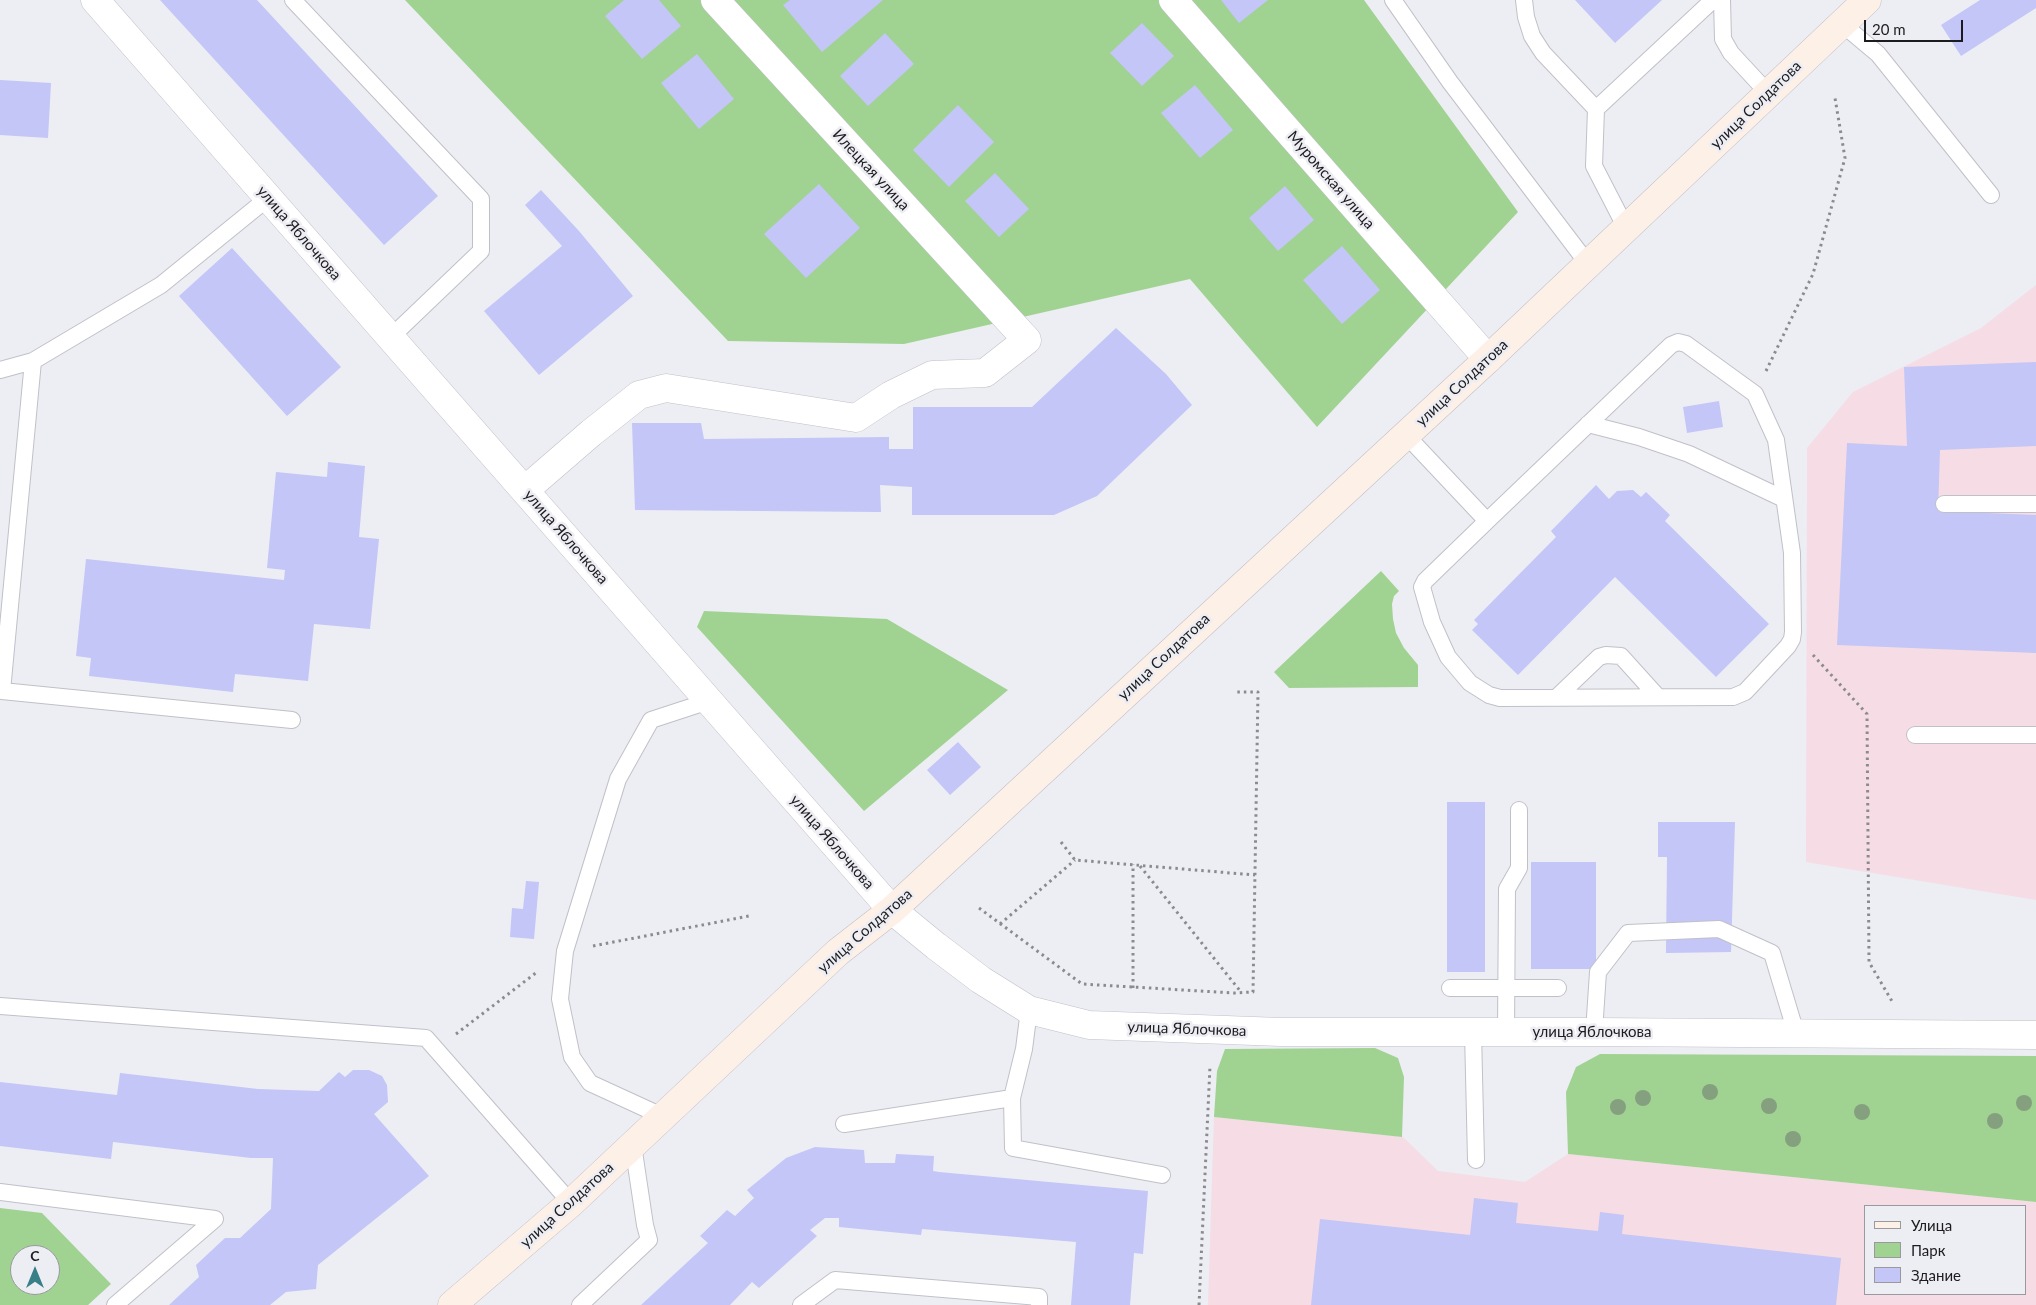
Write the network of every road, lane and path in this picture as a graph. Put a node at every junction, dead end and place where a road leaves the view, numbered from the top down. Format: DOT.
graph roads {
  1 [pos="95,0"];
  2 [pos="294,0"];
  3 [pos="714,0"];
  4 [pos="1173,0"];
  5 [pos="1393,0"];
  6 [pos="1524,0"];
  7 [pos="1713,0"];
  8 [pos="1722,0"];
  9 [pos="1867,0"];
  10 [pos="1841,24"];
  11 [pos="1768,93"];
  12 [pos="1835,98"];
  13 [pos="1596,109"];
  14 [pos="1991,195"];
  15 [pos="268,198"];
  16 [pos="1626,228"];
  17 [pos="1588,264"];
  18 [pos="390,338"];
  19 [pos="1488,359"];
  20 [pos="33,361"];
  21 [pos="0,370"];
  22 [pos="1755,394"];
  23 [pos="1588,424"];
  24 [pos="1406,435"];
  25 [pos="525,490"];
  26 [pos="1784,499"];
  27 [pos="1944,504"];
  28 [pos="2036,504"];
  29 [pos="1488,521"];
  30 [pos="1794,632"];
  31 [pos="1235,692"];
  32 [pos="1658,697"];
  33 [pos="1556,698"];
  34 [pos="709,701"];
  35 [pos="292,720"];
  36 [pos="1915,735"];
  37 [pos="2036,735"];
  38 [pos="1519,810"];
  39 [pos="1061,842"];
  40 [pos="1075,860"];
  41 [pos="1133,864"];
  42 [pos="1140,866"];
  43 [pos="1255,876"];
  44 [pos="979,908"];
  45 [pos="892,910"];
  46 [pos="1000,924"];
  47 [pos="1133,988"];
  48 [pos="1450,988"];
  49 [pos="1507,988"];
  50 [pos="1558,988"];
  51 [pos="1241,993"];
  52 [pos="0,1006"];
  53 [pos="1029,1010"];
  54 [pos="1473,1032"];
  55 [pos="1506,1032"];
  56 [pos="1594,1032"];
  57 [pos="1796,1033"];
  58 [pos="1911,1034"];
  59 [pos="2036,1035"];
  60 [pos="1210,1066"];
  61 [pos="1012,1098"];
  62 [pos="664,1118"];
  63 [pos="844,1124"];
  64 [pos="633,1145"];
  65 [pos="1476,1160"];
  66 [pos="1162,1175"];
  67 [pos="0,1192"];
  68 [pos="571,1203"];
  69 [pos="590,1302"];
  70 [pos="115,1305"];
  71 [pos="452,1305"];
  72 [pos="801,1305"];
  73 [pos="1039,1305"];
  74 [pos="1199,1305"];
  1 -- 15 [label="street, улица Яблочкова"];
  2 -- 18 [label="lane"];
  3 -- 25 [label="street, Илецкая улица"];
  4 -- 19 [label="street, Муромская улица"];
  5 -- 17 [label="lane"];
  6 -- 13 [label="lane"];
  7 -- 13 [label="lane"];
  8 -- 11 [label="lane"];
  9 -- 10 [label="main road, улица Солдатова"];
  10 -- 11 [label="main road, улица Солдатова"];
  10 -- 14 [label="lane"];
  11 -- 16 [label="main road, улица Солдатова"];
  12 -- 22 [label="path"];
  13 -- 16 [label="lane"];
  15 -- 18 [label="street, улица Яблочкова"];
  15 -- 20 [label="lane"];
  16 -- 17 [label="main road, улица Солдатова"];
  17 -- 19 [label="main road, улица Солдатова"];
  18 -- 25 [label="street, улица Яблочкова"];
  19 -- 24 [label="main road, улица Солдатова"];
  20 -- 21 [label="lane"];
  20 -- 35 [label="lane"];
  22 -- 23 [label="lane"];
  22 -- 26 [label="lane"];
  23 -- 26 [label="lane"];
  23 -- 29 [label="lane"];
  24 -- 29 [label="lane"];
  24 -- 45 [label="main road, улица Солдатова"];
  25 -- 34 [label="street, улица Яблочкова"];
  26 -- 30 [label="lane"];
  27 -- 28 [label="lane"];
  29 -- 33 [label="lane"];
  30 -- 32 [label="lane"];
  30 -- 58 [label="path"];
  31 -- 43 [label="path"];
  32 -- 33 [label="lane"];
  32 -- 33 [label="lane"];
  34 -- 45 [label="street, улица Яблочкова"];
  34 -- 62 [label="lane"];
  36 -- 37 [label="lane"];
  38 -- 49 [label="lane"];
  39 -- 40 [label="path"];
  40 -- 41 [label="path"];
  40 -- 46 [label="path"];
  41 -- 42 [label="path"];
  41 -- 47 [label="path"];
  42 -- 43 [label="path"];
  42 -- 51 [label="path"];
  43 -- 51 [label="path"];
  44 -- 46 [label="path"];
  45 -- 53 [label="street, улица Яблочкова"];
  45 -- 62 [label="main road, улица Солдатова"];
  46 -- 47 [label="path"];
  47 -- 51 [label="path"];
  48 -- 49 [label="lane"];
  49 -- 50 [label="lane"];
  49 -- 55 [label="lane"];
  52 -- 68 [label="lane"];
  53 -- 54 [label="street, улица Яблочкова"];
  53 -- 61 [label="lane"];
  54 -- 55 [label="street, улица Яблочкова"];
  54 -- 65 [label="lane"];
  55 -- 56 [label="street, улица Яблочкова"];
  56 -- 57 [label="street, улица Яблочкова"];
  56 -- 57 [label="lane"];
  57 -- 58 [label="street, улица Яблочкова"];
  58 -- 59 [label="street, улица Яблочкова"];
  60 -- 74 [label="path"];
  61 -- 63 [label="lane"];
  61 -- 66 [label="lane"];
  62 -- 64 [label="main road, улица Солдатова"];
  64 -- 68 [label="main road, улица Солдатова"];
  64 -- 69 [label="lane"];
  67 -- 70 [label="lane"];
  68 -- 71 [label="main road, улица Солдатова"];
  72 -- 73 [label="lane"];
}
